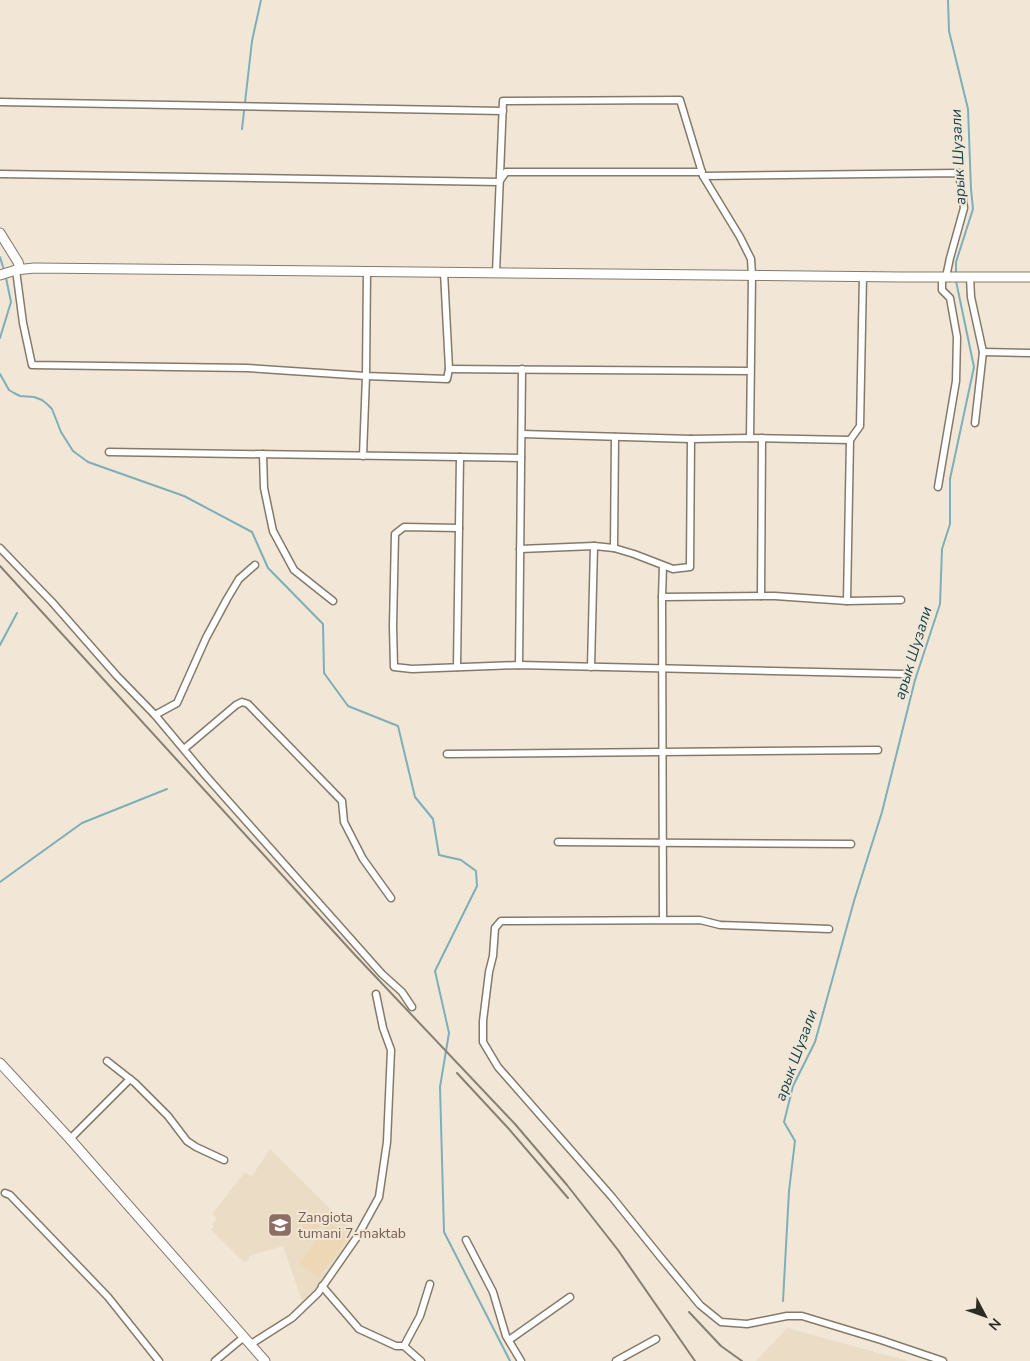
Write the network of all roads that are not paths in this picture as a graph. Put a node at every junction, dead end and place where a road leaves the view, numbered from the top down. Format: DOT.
graph roads {
  1 [pos="0,102"];
  2 [pos="503,112"];
  3 [pos="0,174"];
  4 [pos="702,174"];
  5 [pos="500,182"];
  6 [pos="0,232"];
  7 [pos="18,269"];
  8 [pos="367,271"];
  9 [pos="444,272"];
  10 [pos="496,273"];
  11 [pos="0,275"];
  12 [pos="752,275"];
  13 [pos="863,276"];
  14 [pos="946,277"];
  15 [pos="966,277"];
  16 [pos="1030,277"];
  17 [pos="983,352"];
  18 [pos="1030,354"];
  19 [pos="449,368"];
  20 [pos="522,369"];
  21 [pos="750,371"];
  22 [pos="366,376"];
  23 [pos="976,423"];
  24 [pos="522,434"];
  25 [pos="615,437"];
  26 [pos="750,438"];
  27 [pos="762,438"];
  28 [pos="691,439"];
  29 [pos="850,440"];
  30 [pos="109,452"];
  31 [pos="263,454"];
  32 [pos="363,456"];
  33 [pos="460,457"];
  34 [pos="521,458"];
  35 [pos="938,487"];
  36 [pos="459,528"];
  37 [pos="594,546"];
  38 [pos="0,548"];
  39 [pos="614,548"];
  40 [pos="520,549"];
  41 [pos="255,565"];
  42 [pos="663,566"];
  43 [pos="761,596"];
  44 [pos="662,597"];
  45 [pos="901,600"];
  46 [pos="847,601"];
  47 [pos="333,602"];
  48 [pos="519,665"];
  49 [pos="457,667"];
  50 [pos="591,667"];
  51 [pos="663,668"];
  52 [pos="905,674"];
  53 [pos="155,715"];
  54 [pos="184,749"];
  55 [pos="878,750"];
  56 [pos="662,752"];
  57 [pos="447,754"];
  58 [pos="558,842"];
  59 [pos="663,843"];
  60 [pos="851,844"];
  61 [pos="391,898"];
  62 [pos="663,919"];
  63 [pos="829,929"];
  64 [pos="376,994"];
  65 [pos="412,1008"];
  66 [pos="107,1061"];
  67 [pos="0,1063"];
  68 [pos="130,1079"];
  69 [pos="70,1139"];
  70 [pos="224,1160"];
  71 [pos="5,1193"];
  72 [pos="466,1240"];
  73 [pos="430,1284"];
  74 [pos="322,1286"];
  75 [pos="570,1297"];
  76 [pos="244,1337"];
  77 [pos="656,1339"];
  78 [pos="509,1340"];
  79 [pos="251,1344"];
  80 [pos="404,1346"];
  81 [pos="159,1361"];
  82 [pos="215,1361"];
  83 [pos="265,1361"];
  84 [pos="420,1361"];
  85 [pos="521,1361"];
  86 [pos="616,1361"];
  87 [pos="943,1361"];
  1 -- 2 [label="street"];
  2 -- 4 [label="street"];
  2 -- 5 [label="street"];
  3 -- 5 [label="street"];
  4 -- 5 [label="street"];
  4 -- 12 [label="street"];
  4 -- 14 [label="street"];
  5 -- 10 [label="street"];
  6 -- 7 [label="main road"];
  7 -- 8 [label="main road"];
  7 -- 11 [label="main road"];
  7 -- 22 [label="street"];
  8 -- 9 [label="main road"];
  8 -- 22 [label="street"];
  9 -- 10 [label="main road"];
  9 -- 19 [label="street"];
  10 -- 12 [label="main road"];
  12 -- 13 [label="main road"];
  12 -- 21 [label="street"];
  13 -- 14 [label="main road"];
  13 -- 29 [label="street"];
  14 -- 15 [label="main road"];
  14 -- 35 [label="street"];
  15 -- 16 [label="main road"];
  15 -- 17 [label="street"];
  17 -- 18 [label="street"];
  17 -- 23 [label="street"];
  19 -- 20 [label="street"];
  19 -- 22 [label="street"];
  20 -- 21 [label="street"];
  20 -- 24 [label="street"];
  21 -- 26 [label="street"];
  22 -- 32 [label="street"];
  24 -- 25 [label="street"];
  24 -- 34 [label="street"];
  25 -- 28 [label="street"];
  25 -- 39 [label="street"];
  26 -- 27 [label="street"];
  26 -- 28 [label="street"];
  27 -- 29 [label="street"];
  27 -- 43 [label="street"];
  28 -- 42 [label="street"];
  29 -- 46 [label="street"];
  30 -- 31 [label="street"];
  31 -- 32 [label="street"];
  31 -- 47 [label="street"];
  32 -- 33 [label="street"];
  33 -- 34 [label="street"];
  33 -- 36 [label="street"];
  34 -- 40 [label="street"];
  36 -- 49 [label="street"];
  36 -- 49 [label="street"];
  37 -- 39 [label="street"];
  37 -- 40 [label="street"];
  37 -- 50 [label="street"];
  38 -- 53 [label="street"];
  39 -- 42 [label="street"];
  40 -- 48 [label="street"];
  41 -- 53 [label="street"];
  42 -- 44 [label="street"];
  43 -- 44 [label="street"];
  43 -- 46 [label="street"];
  44 -- 51 [label="street"];
  45 -- 46 [label="street"];
  48 -- 49 [label="street"];
  48 -- 50 [label="street"];
  50 -- 51 [label="street"];
  51 -- 52 [label="street"];
  51 -- 56 [label="street"];
  53 -- 54 [label="street"];
  54 -- 61 [label="street"];
  54 -- 65 [label="street"];
  55 -- 56 [label="street"];
  56 -- 57 [label="street"];
  56 -- 59 [label="street"];
  58 -- 59 [label="street"];
  59 -- 60 [label="street"];
  59 -- 62 [label="street"];
  62 -- 63 [label="street"];
  62 -- 87 [label="street"];
  64 -- 74 [label="street"];
  66 -- 68 [label="street"];
  67 -- 69 [label="main road"];
  68 -- 69 [label="street"];
  68 -- 70 [label="street"];
  69 -- 76 [label="main road"];
  71 -- 81 [label="street"];
  72 -- 78 [label="street"];
  73 -- 80 [label="street"];
  74 -- 79 [label="street"];
  74 -- 80 [label="street"];
  75 -- 78 [label="street"];
  76 -- 79 [label="main road"];
  76 -- 82 [label="street"];
  77 -- 86 [label="street"];
  78 -- 85 [label="street"];
  79 -- 83 [label="main road"];
  80 -- 84 [label="street"];
}
